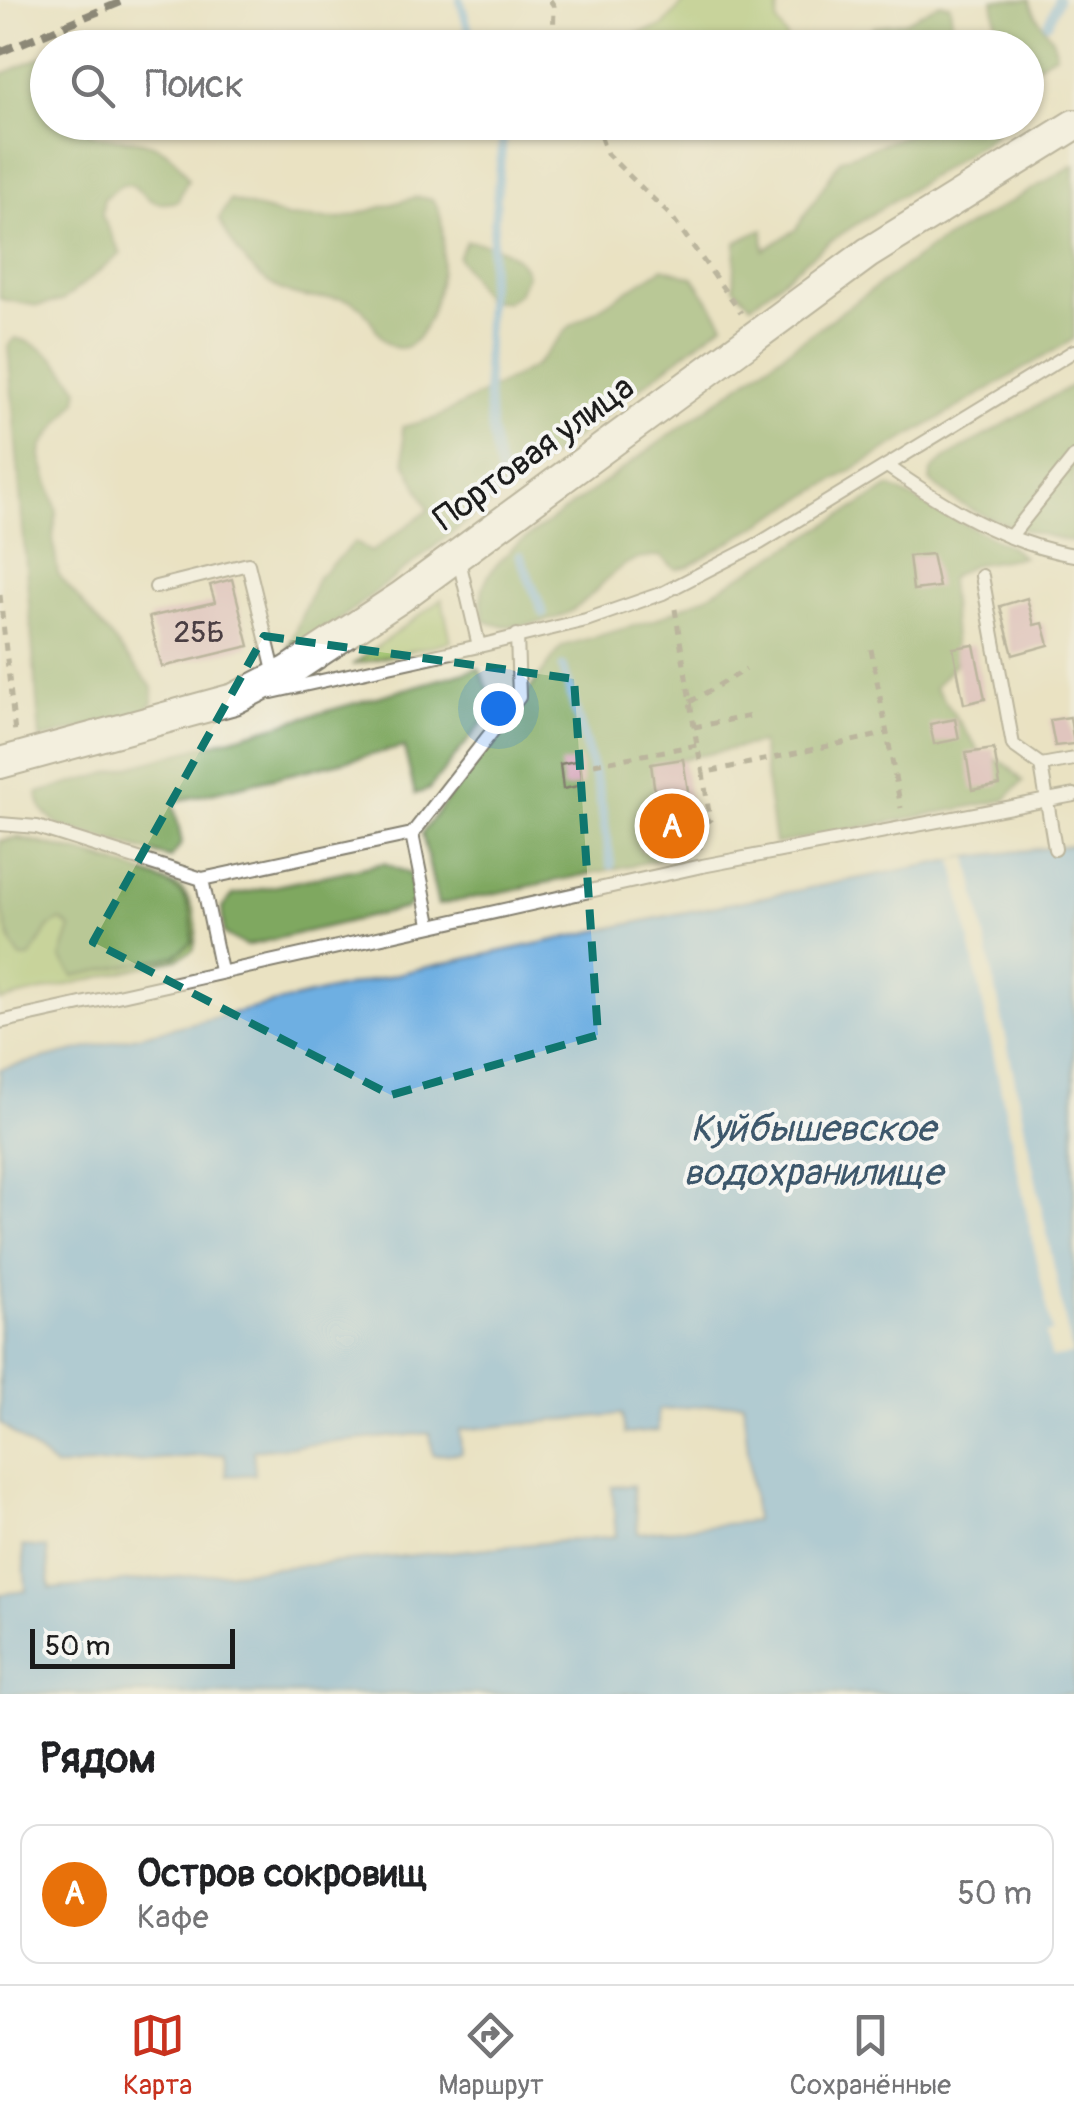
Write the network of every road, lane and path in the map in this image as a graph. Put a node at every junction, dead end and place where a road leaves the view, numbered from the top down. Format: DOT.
graph roads {
  1 [pos="550,0"];
  2 [pos="554,30"];
  3 [pos="1074,125"];
  4 [pos="602,140"];
  5 [pos="756,336"];
  6 [pos="1074,351"];
  7 [pos="1074,457"];
  8 [pos="886,466"];
  9 [pos="1010,537"];
  10 [pos="1074,555"];
  11 [pos="458,556"];
  12 [pos="982,576"];
  13 [pos="156,587"];
  14 [pos="0,595"];
  15 [pos="678,622"];
  16 [pos="517,636"];
  17 [pos="479,646"];
  18 [pos="871,648"];
  19 [pos="746,670"];
  20 [pos="275,678"];
  21 [pos="234,698"];
  22 [pos="690,702"];
  23 [pos="12,706"];
  24 [pos="756,716"];
  25 [pos="694,728"];
  26 [pos="889,733"];
  27 [pos="697,744"];
  28 [pos="1074,759"];
  29 [pos="0,763"];
  30 [pos="594,764"];
  31 [pos="1041,765"];
  32 [pos="703,773"];
  33 [pos="1074,795"];
  34 [pos="1047,800"];
  35 [pos="0,824"];
  36 [pos="904,826"];
  37 [pos="412,834"];
  38 [pos="1056,849"];
  39 [pos="702,866"];
  40 [pos="202,879"];
  41 [pos="430,924"];
  42 [pos="221,971"];
  43 [pos="0,1022"];
  1 -- 2 [label="path"];
  3 -- 5 [label="street, Портовая улица"];
  4 -- 5 [label="path"];
  5 -- 11 [label="street, Портовая улица"];
  6 -- 8 [label="lane"];
  7 -- 9 [label="lane"];
  8 -- 9 [label="lane"];
  8 -- 16 [label="lane"];
  9 -- 10 [label="lane"];
  11 -- 17 [label="lane"];
  11 -- 20 [label="street, Портовая улица"];
  12 -- 31 [label="lane"];
  13 -- 20 [label="lane"];
  14 -- 23 [label="path"];
  15 -- 22 [label="path"];
  16 -- 17 [label="lane"];
  16 -- 37 [label="lane"];
  17 -- 21 [label="lane"];
  18 -- 26 [label="path"];
  19 -- 22 [label="path"];
  20 -- 21 [label="street, Портовая улица"];
  21 -- 29 [label="street, Портовая улица"];
  22 -- 25 [label="path"];
  24 -- 25 [label="path"];
  25 -- 27 [label="path"];
  26 -- 32 [label="path"];
  26 -- 36 [label="path"];
  27 -- 30 [label="path"];
  27 -- 32 [label="path"];
  28 -- 31 [label="lane"];
  31 -- 34 [label="lane"];
  32 -- 39 [label="path"];
  33 -- 34 [label="lane"];
  34 -- 36 [label="lane"];
  34 -- 38 [label="lane"];
  35 -- 40 [label="lane"];
  36 -- 39 [label="lane"];
  37 -- 40 [label="lane"];
  37 -- 41 [label="lane"];
  39 -- 41 [label="lane"];
  40 -- 42 [label="lane"];
  41 -- 42 [label="lane"];
  42 -- 43 [label="lane"];
}
